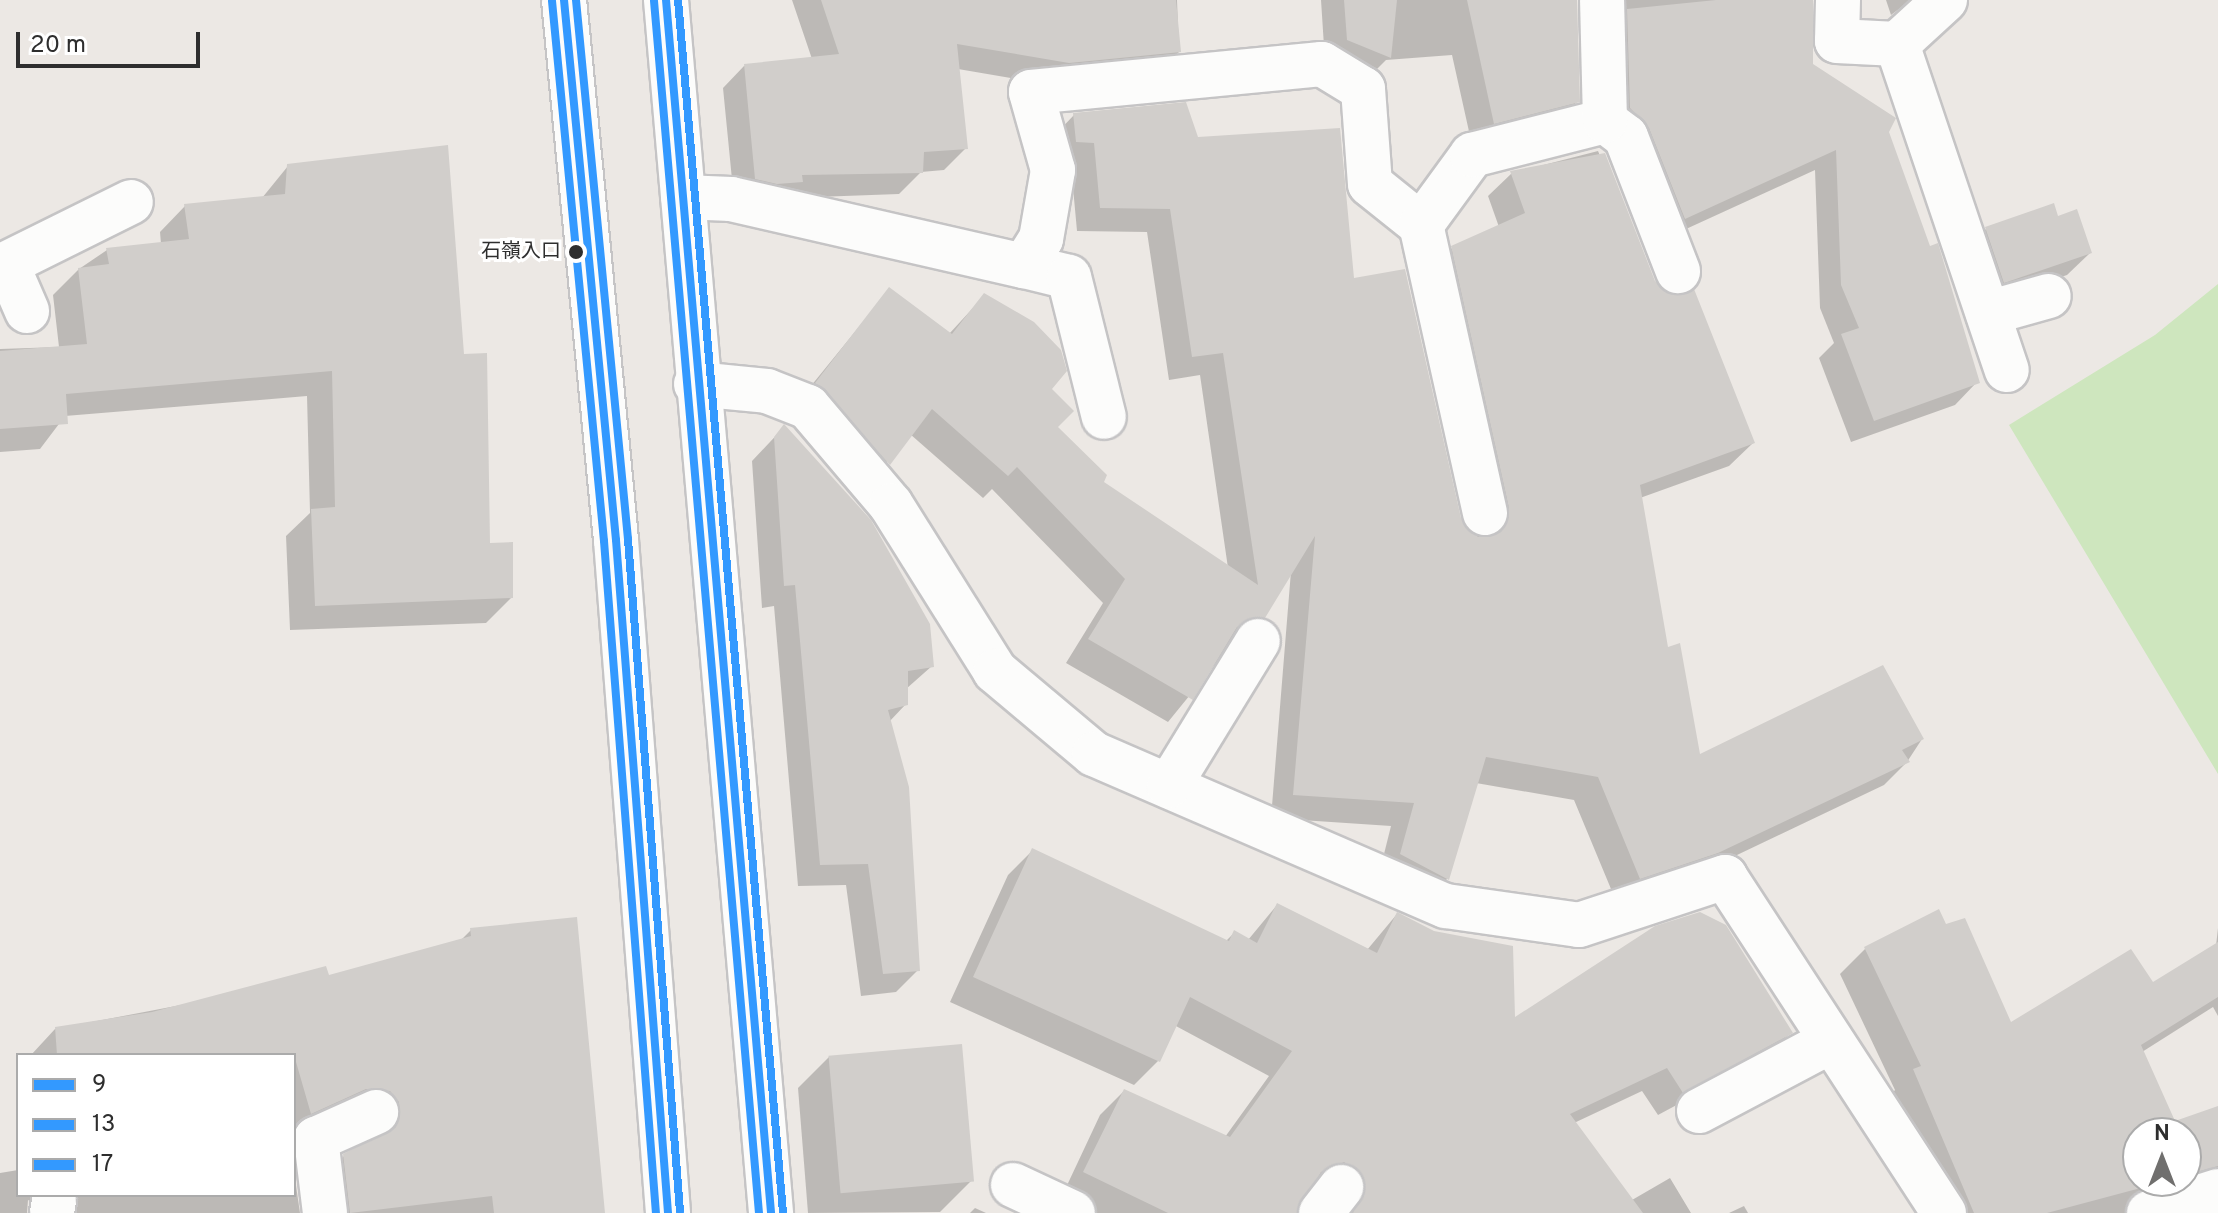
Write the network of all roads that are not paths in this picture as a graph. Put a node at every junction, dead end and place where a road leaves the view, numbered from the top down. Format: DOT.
graph roads {
  1 [pos="564,0"];
  2 [pos="666,0"];
  3 [pos="1602,0"];
  4 [pos="1838,0"];
  5 [pos="1945,0"];
  6 [pos="1897,44"];
  7 [pos="1605,121"];
  8 [pos="683,197"];
  9 [pos="131,202"];
  10 [pos="1421,225"];
  11 [pos="1024,266"];
  12 [pos="4,267"];
  13 [pos="1678,271"];
  14 [pos="2049,296"];
  15 [pos="27,311"];
  16 [pos="1988,313"];
  17 [pos="2007,370"];
  18 [pos="696,384"];
  19 [pos="1104,417"];
  20 [pos="1485,513"];
  21 [pos="1258,641"];
  22 [pos="1169,786"];
  23 [pos="1831,1041"];
  24 [pos="1699,1111"];
  25 [pos="376,1112"];
  26 [pos="1013,1185"];
  27 [pos="2218,1191"];
  28 [pos="325,1213"];
  29 [pos="668,1213"];
  30 [pos="771,1213"];
  31 [pos="1073,1213"];
  32 [pos="1944,1213"];
  33 [pos="2149,1213"];
  1 -- 29 [label="street"];
  2 -- 8 [label="street"];
  3 -- 7 [label="street"];
  4 -- 6 [label="street"];
  5 -- 6 [label="street"];
  6 -- 16 [label="street"];
  7 -- 10 [label="street"];
  7 -- 13 [label="street"];
  8 -- 11 [label="street"];
  8 -- 18 [label="street"];
  9 -- 12 [label="street"];
  10 -- 11 [label="street"];
  10 -- 20 [label="street"];
  11 -- 19 [label="street"];
  12 -- 15 [label="street"];
  14 -- 16 [label="street"];
  16 -- 17 [label="street"];
  18 -- 22 [label="street"];
  18 -- 30 [label="street"];
  21 -- 22 [label="street"];
  22 -- 23 [label="street"];
  23 -- 24 [label="street"];
  23 -- 32 [label="street"];
  25 -- 28 [label="street"];
  26 -- 31 [label="street"];
  27 -- 33 [label="street"];
}
